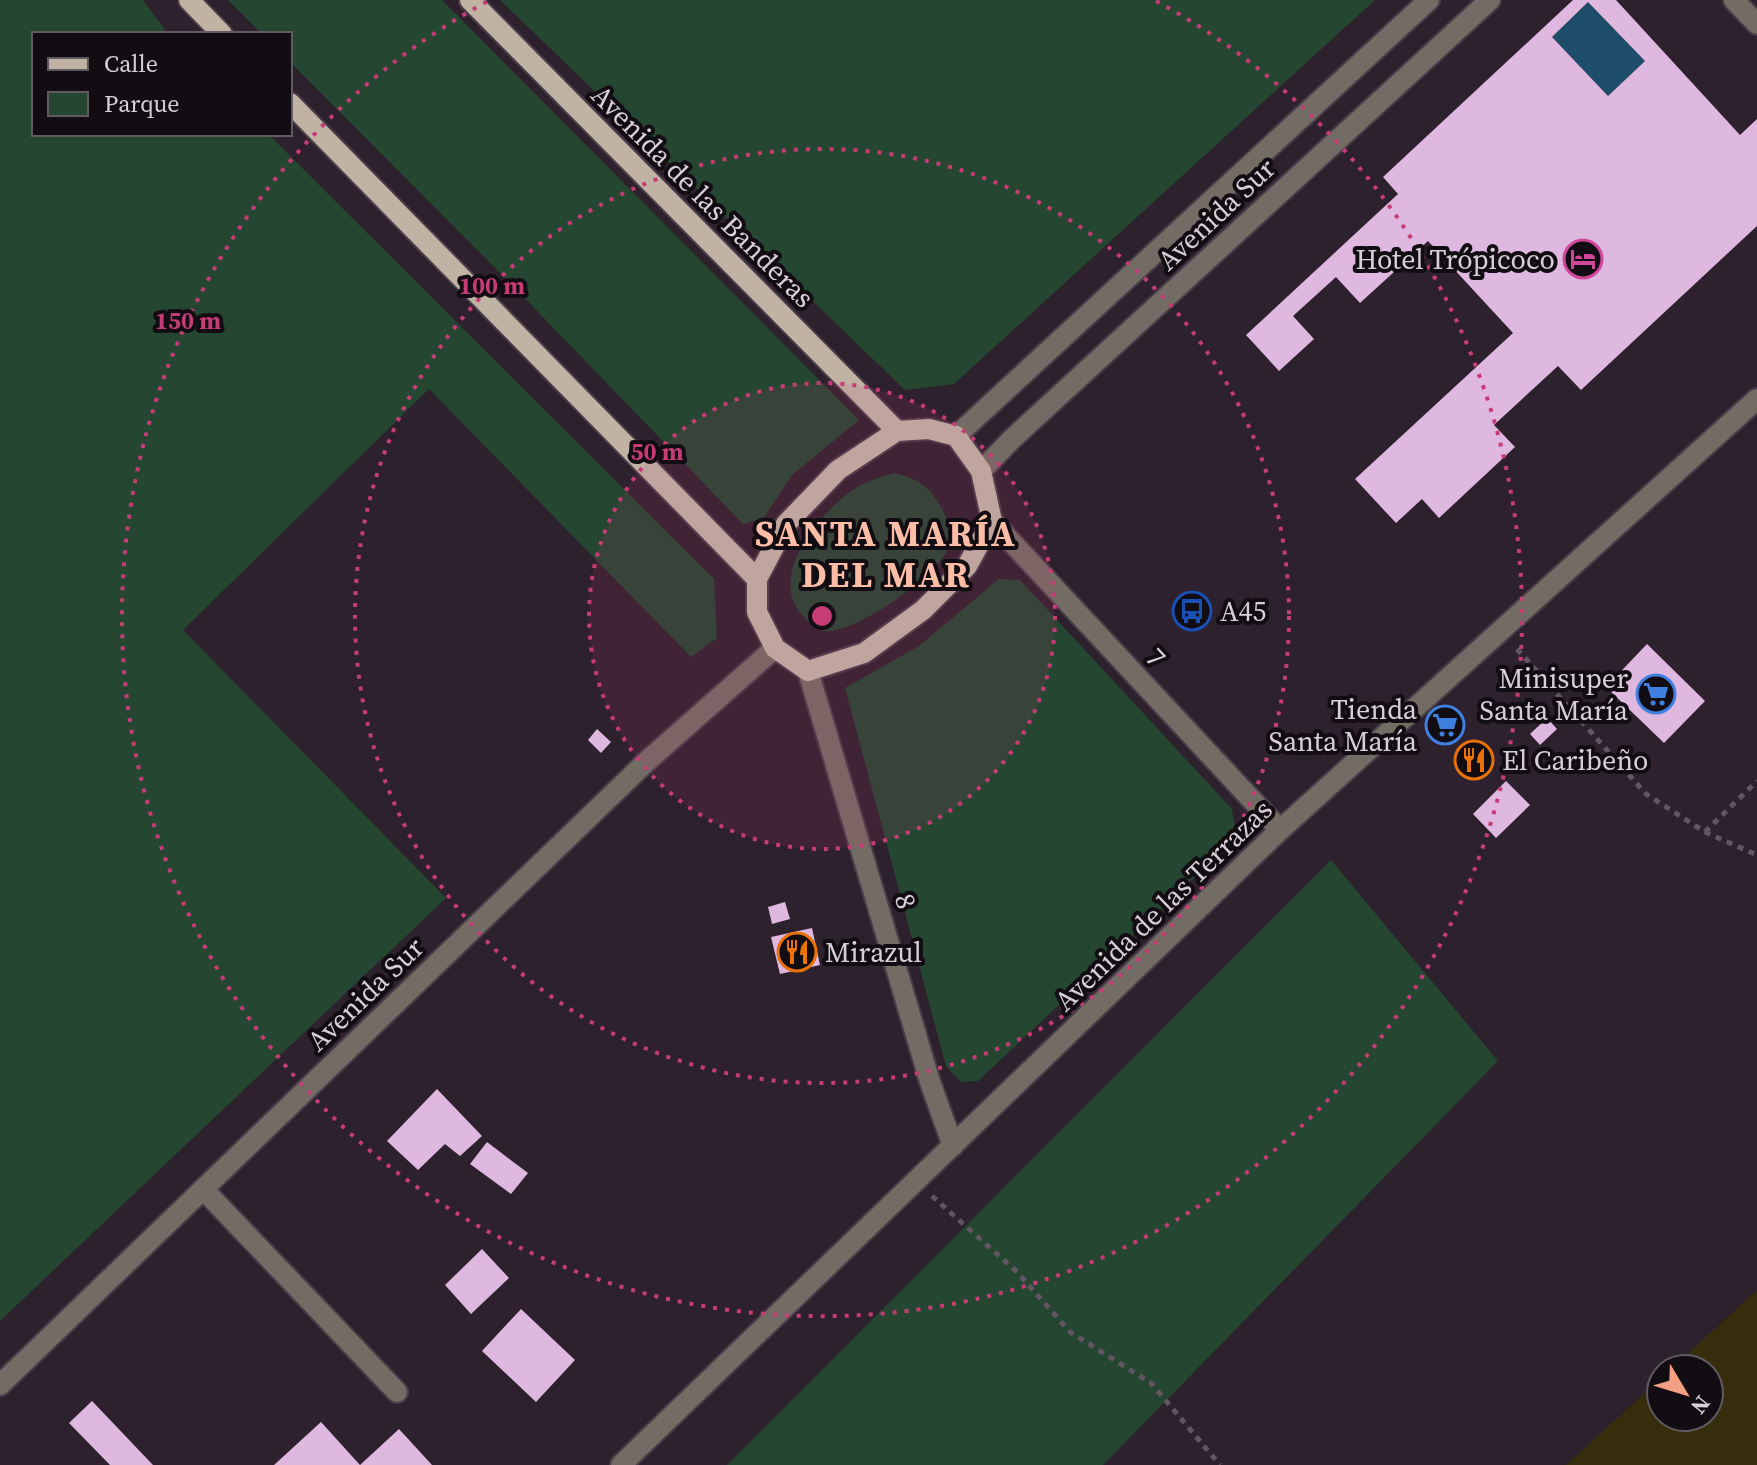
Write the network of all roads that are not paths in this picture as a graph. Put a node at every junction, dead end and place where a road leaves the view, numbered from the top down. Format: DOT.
graph roads {
  1 [pos="189,0"];
  2 [pos="470,0"];
  3 [pos="1429,0"];
  4 [pos="1490,0"];
  5 [pos="1734,0"];
  6 [pos="1757,24"];
  7 [pos="220,32"];
  8 [pos="292,105"];
  9 [pos="1757,399"];
  10 [pos="897,431"];
  11 [pos="956,436"];
  12 [pos="981,471"];
  13 [pos="992,521"];
  14 [pos="757,579"];
  15 [pos="775,648"];
  16 [pos="808,671"];
  17 [pos="1280,830"];
  18 [pos="953,1146"];
  19 [pos="203,1189"];
  20 [pos="0,1385"];
  21 [pos="397,1392"];
  22 [pos="621,1465"];
  1 -- 7 [label="main road"];
  2 -- 10 [label="main road, Avenida de las Banderas"];
  3 -- 11 [label="street, Avenida Sur"];
  4 -- 12 [label="street, Avenida Sur"];
  5 -- 6 [label="street"];
  8 -- 14 [label="main road"];
  9 -- 17 [label="street, Avenida de las Terrazas"];
  10 -- 11 [label="main road"];
  10 -- 14 [label="main road"];
  11 -- 12 [label="main road"];
  12 -- 13 [label="main road"];
  13 -- 16 [label="main road"];
  13 -- 17 [label="street, 7"];
  14 -- 15 [label="main road"];
  15 -- 16 [label="main road"];
  15 -- 19 [label="street, Avenida Sur"];
  16 -- 18 [label="street, 8"];
  17 -- 18 [label="street, Avenida de las Terrazas"];
  18 -- 22 [label="street, Avenida de las Terrazas"];
  19 -- 20 [label="street, Avenida Sur"];
  19 -- 21 [label="street"];
}
